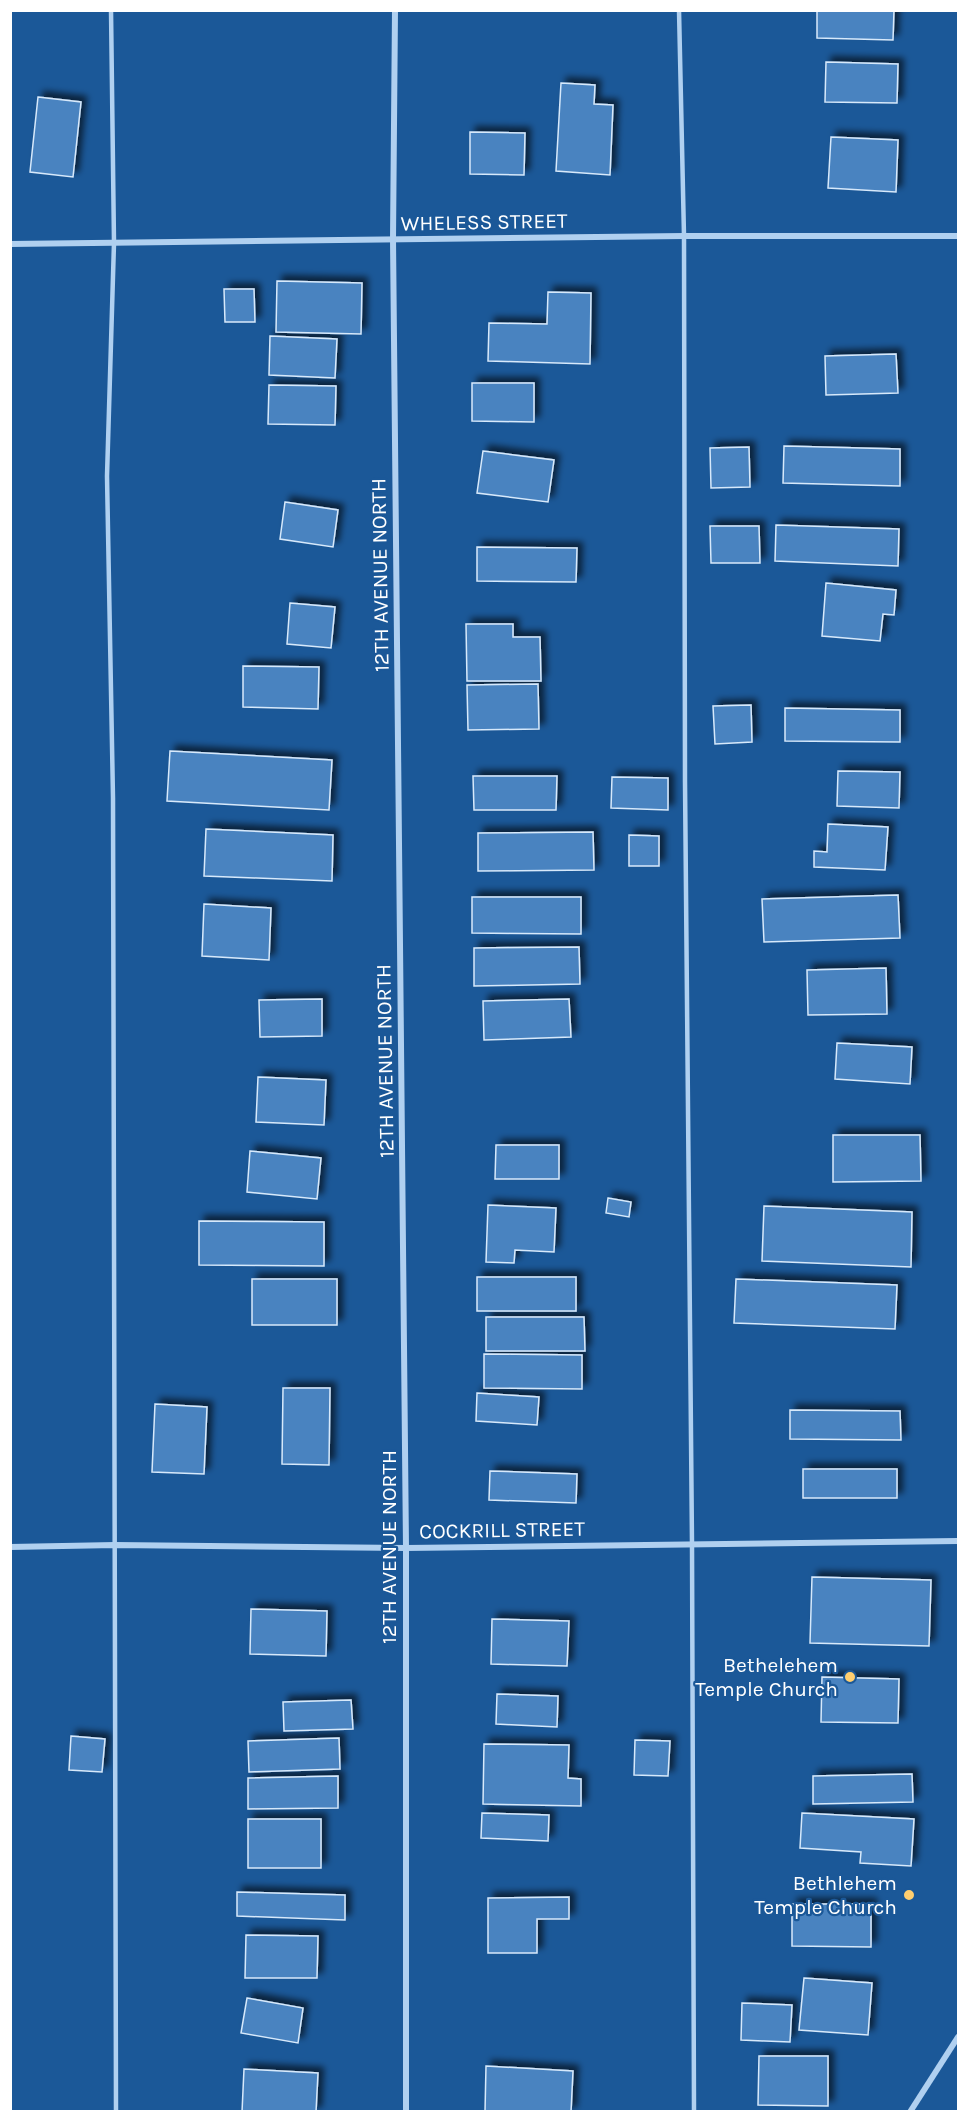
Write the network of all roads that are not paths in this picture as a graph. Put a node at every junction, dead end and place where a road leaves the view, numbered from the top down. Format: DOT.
graph roads {
  1 [pos="111,10"];
  2 [pos="395,10"];
  3 [pos="679,10"];
  4 [pos="684,236"];
  5 [pos="958,236"];
  6 [pos="393,239"];
  7 [pos="114,243"];
  8 [pos="10,244"];
  9 [pos="958,1541"];
  10 [pos="692,1544"];
  11 [pos="115,1545"];
  12 [pos="10,1547"];
  13 [pos="406,1548"];
  14 [pos="958,2037"];
  15 [pos="116,2112"];
  16 [pos="406,2112"];
  17 [pos="694,2112"];
  18 [pos="909,2112"];
  1 -- 7 [label="lane"];
  2 -- 6 [label="street, 12TH AVENUE NORTH"];
  3 -- 4 [label="lane"];
  4 -- 5 [label="street, WHELESS STREET"];
  4 -- 6 [label="street, WHELESS STREET"];
  4 -- 10 [label="lane"];
  6 -- 7 [label="street, WHELESS STREET"];
  6 -- 13 [label="street, 12TH AVENUE NORTH"];
  7 -- 8 [label="street, WHELESS STREET"];
  7 -- 11 [label="lane"];
  9 -- 10 [label="street, COCKRILL STREET"];
  10 -- 13 [label="street, COCKRILL STREET"];
  10 -- 17 [label="lane"];
  11 -- 12 [label="street, COCKRILL STREET"];
  11 -- 13 [label="street, COCKRILL STREET"];
  11 -- 15 [label="lane"];
  13 -- 16 [label="street, 12TH AVENUE NORTH"];
  14 -- 18 [label="street"];
}
